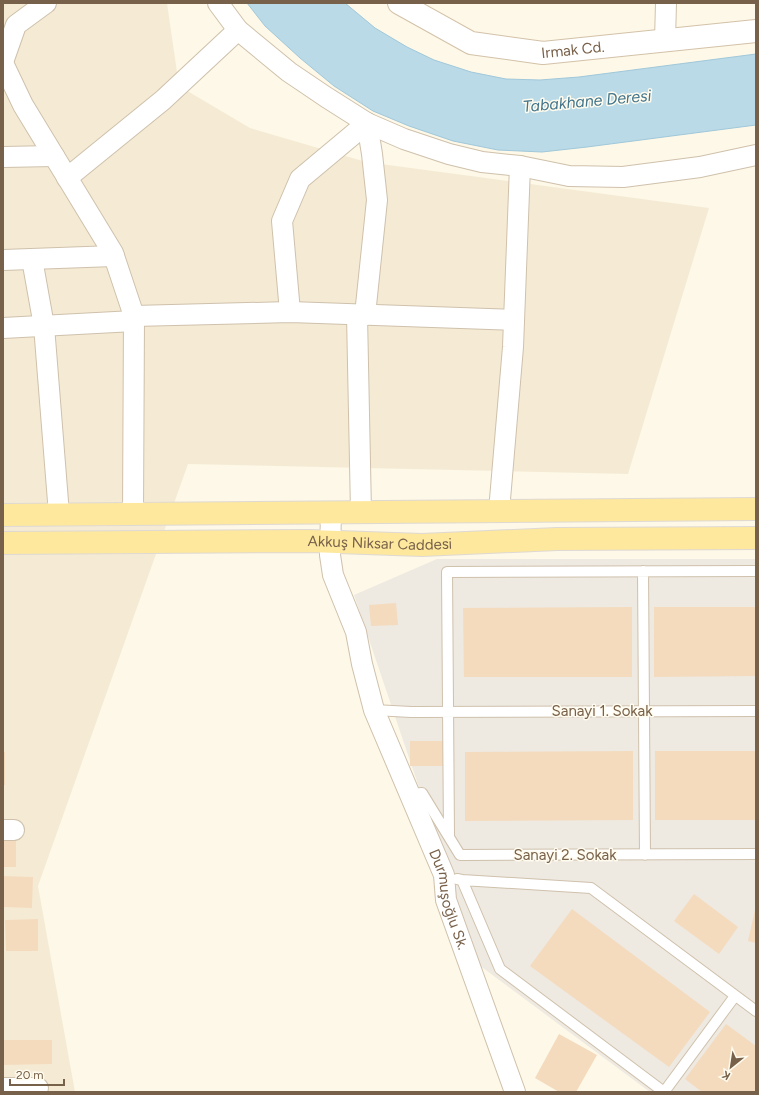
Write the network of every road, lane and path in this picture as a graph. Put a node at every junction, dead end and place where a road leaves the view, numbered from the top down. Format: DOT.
graph roads {
  1 [pos="46,3"];
  2 [pos="218,3"];
  3 [pos="399,3"];
  4 [pos="666,3"];
  5 [pos="238,30"];
  6 [pos="756,31"];
  7 [pos="665,40"];
  8 [pos="3,63"];
  9 [pos="367,123"];
  10 [pos="756,155"];
  11 [pos="54,156"];
  12 [pos="3,157"];
  13 [pos="520,166"];
  14 [pos="68,178"];
  15 [pos="114,256"];
  16 [pos="32,259"];
  17 [pos="3,260"];
  18 [pos="290,312"];
  19 [pos="361,315"];
  20 [pos="134,318"];
  21 [pos="514,320"];
  22 [pos="44,326"];
  23 [pos="3,328"];
  24 [pos="756,509"];
  25 [pos="499,511"];
  26 [pos="332,512"];
  27 [pos="361,512"];
  28 [pos="3,514"];
  29 [pos="59,514"];
  30 [pos="133,514"];
  31 [pos="756,538"];
  32 [pos="331,542"];
  33 [pos="3,543"];
  34 [pos="643,571"];
  35 [pos="756,571"];
  36 [pos="374,710"];
  37 [pos="644,711"];
  38 [pos="756,711"];
  39 [pos="448,712"];
  40 [pos="409,794"];
  41 [pos="449,837"];
  42 [pos="756,854"];
  43 [pos="645,855"];
  44 [pos="453,878"];
  45 [pos="736,996"];
  46 [pos="756,1011"];
  47 [pos="3,1088"];
  48 [pos="38,1088"];
  49 [pos="515,1092"];
  50 [pos="664,1092"];
  1 -- 8 [label="street"];
  2 -- 5 [label="street"];
  3 -- 7 [label="street, Irmak Cd."];
  4 -- 7 [label="street"];
  5 -- 9 [label="street"];
  5 -- 14 [label="street"];
  6 -- 7 [label="street, Irmak Cd."];
  8 -- 11 [label="street"];
  9 -- 13 [label="street"];
  9 -- 18 [label="street"];
  9 -- 19 [label="street"];
  10 -- 13 [label="street"];
  11 -- 12 [label="street"];
  11 -- 14 [label="street"];
  13 -- 21 [label="street"];
  14 -- 15 [label="street"];
  15 -- 16 [label="street"];
  15 -- 20 [label="street"];
  16 -- 17 [label="street"];
  16 -- 22 [label="street"];
  18 -- 19 [label="street"];
  18 -- 20 [label="street"];
  19 -- 21 [label="street"];
  19 -- 27 [label="street"];
  20 -- 22 [label="street"];
  20 -- 30 [label="street"];
  21 -- 25 [label="street"];
  22 -- 23 [label="street"];
  22 -- 29 [label="street"];
  24 -- 25 [label="main road, Akkuş Niksar Caddesi"];
  25 -- 27 [label="main road, Akkuş Niksar Caddesi"];
  26 -- 27 [label="main road, Akkuş Niksar Caddesi"];
  26 -- 30 [label="main road, Akkuş Niksar Caddesi"];
  26 -- 32 [label="street, Durmuşoğlu Sk."];
  28 -- 29 [label="main road, Akkuş Niksar Caddesi"];
  29 -- 30 [label="main road, Akkuş Niksar Caddesi"];
  31 -- 32 [label="main road, Akkuş Niksar Caddesi"];
  32 -- 33 [label="main road, Akkuş Niksar Caddesi"];
  32 -- 36 [label="street, Durmuşoğlu Sk."];
  34 -- 35 [label="lane"];
  34 -- 37 [label="lane"];
  34 -- 39 [label="lane"];
  36 -- 39 [label="lane, Sanayi 1. Sokak"];
  36 -- 40 [label="street, Durmuşoğlu Sk."];
  37 -- 38 [label="lane, Sanayi 1. Sokak"];
  37 -- 39 [label="lane, Sanayi 1. Sokak"];
  37 -- 43 [label="lane"];
  39 -- 41 [label="lane"];
  40 -- 41 [label="lane, Sanayi 2. Sokak"];
  40 -- 44 [label="street, Durmuşoğlu Sk."];
  41 -- 43 [label="lane, Sanayi 2. Sokak"];
  42 -- 43 [label="lane, Sanayi 2. Sokak"];
  44 -- 45 [label="lane"];
  44 -- 49 [label="street, Durmuşoğlu Sk."];
  44 -- 50 [label="lane"];
  45 -- 46 [label="lane"];
  45 -- 50 [label="lane"];
  47 -- 48 [label="street"];
}
